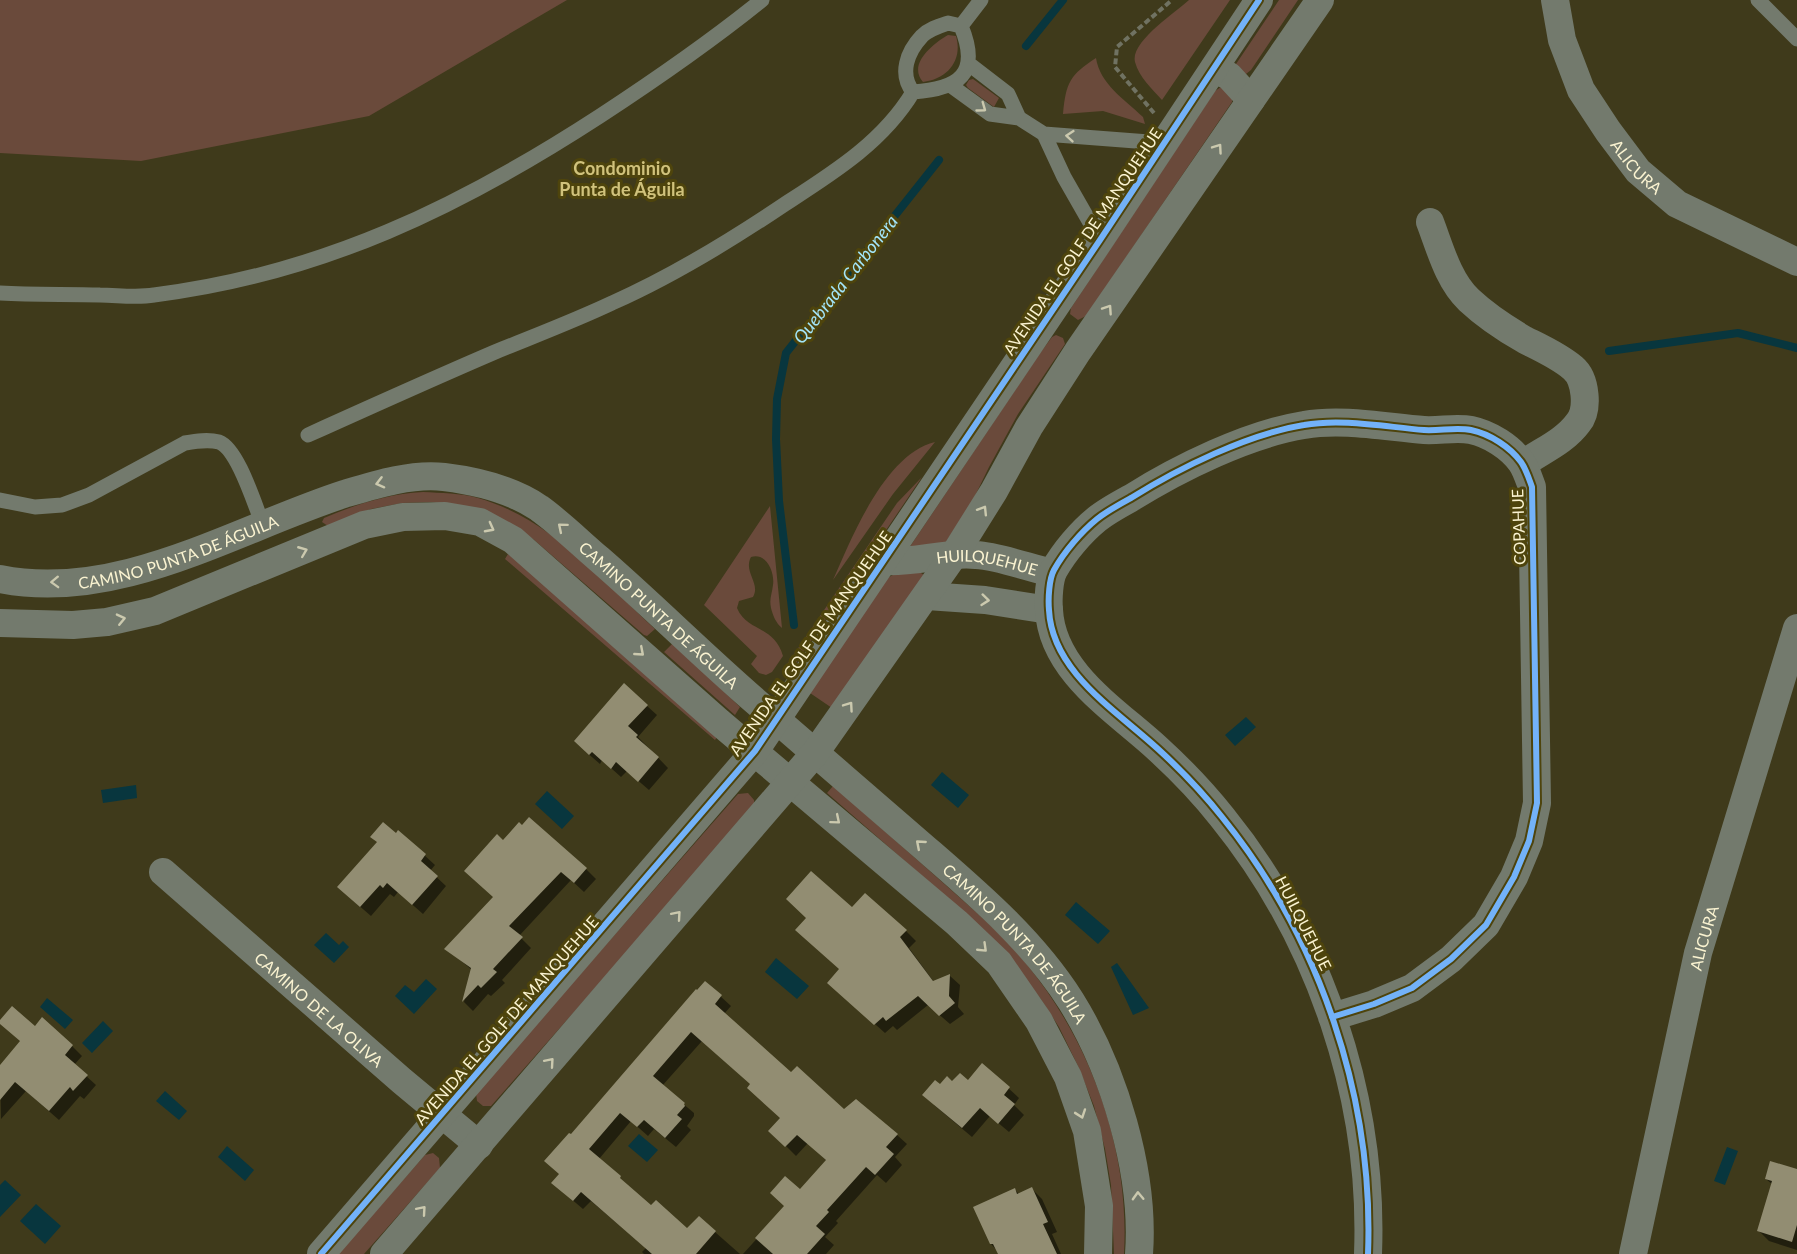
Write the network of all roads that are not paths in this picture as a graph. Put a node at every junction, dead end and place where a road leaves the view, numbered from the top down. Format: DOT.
graph roads {
  1 [pos="762,0"];
  2 [pos="981,0"];
  3 [pos="1258,0"];
  4 [pos="1320,0"];
  5 [pos="1555,0"];
  6 [pos="1758,0"];
  7 [pos="961,26"];
  8 [pos="1797,39"];
  9 [pos="969,64"];
  10 [pos="1214,69"];
  11 [pos="950,85"];
  12 [pos="913,92"];
  13 [pos="1251,100"];
  14 [pos="1019,118"];
  15 [pos="1159,130"];
  16 [pos="1044,134"];
  17 [pos="1430,222"];
  18 [pos="1100,240"];
  19 [pos="1797,262"];
  20 [pos="0,293"];
  21 [pos="1051,313"];
  22 [pos="1088,337"];
  23 [pos="308,435"];
  24 [pos="1523,464"];
  25 [pos="0,500"];
  26 [pos="263,525"];
  27 [pos="954,555"];
  28 [pos="884,561"];
  29 [pos="1052,573"];
  30 [pos="0,579"];
  31 [pos="927,596"];
  32 [pos="1049,610"];
  33 [pos="0,623"];
  34 [pos="1797,628"];
  35 [pos="777,720"];
  36 [pos="755,752"];
  37 [pos="815,753"];
  38 [pos="791,782"];
  39 [pos="163,872"];
  40 [pos="1332,1017"];
  41 [pos="442,1116"];
  42 [pos="479,1145"];
  43 [pos="321,1254"];
  44 [pos="384,1254"];
  45 [pos="1098,1254"];
  46 [pos="1139,1254"];
  47 [pos="1368,1254"];
  48 [pos="1633,1254"];
  1 -- 20 [label="lane"];
  2 -- 7 [label="lane"];
  3 -- 10 [label="street, AVENIDA EL GOLF DE MANQUEHUE"];
  4 -- 13 [label="street"];
  5 -- 19 [label="street, ALICURA"];
  6 -- 8 [label="lane"];
  7 -- 9 [label="lane"];
  7 -- 12 [label="lane"];
  9 -- 11 [label="lane"];
  9 -- 14 [label="lane"];
  10 -- 13 [label="street"];
  10 -- 15 [label="street, AVENIDA EL GOLF DE MANQUEHUE"];
  11 -- 12 [label="lane"];
  11 -- 14 [label="lane, one-way"];
  12 -- 23 [label="lane"];
  22 -- 13 [label="street, one-way"];
  14 -- 16 [label="lane"];
  15 -- 16 [label="lane, one-way"];
  15 -- 18 [label="street, AVENIDA EL GOLF DE MANQUEHUE"];
  16 -- 18 [label="lane"];
  17 -- 24 [label="street, COPAHUE"];
  18 -- 21 [label="street, AVENIDA EL GOLF DE MANQUEHUE"];
  21 -- 22 [label="street"];
  21 -- 28 [label="street, AVENIDA EL GOLF DE MANQUEHUE"];
  27 -- 22 [label="street, one-way"];
  24 -- 29 [label="street, COPAHUE"];
  24 -- 40 [label="street, COPAHUE"];
  25 -- 26 [label="lane"];
  26 -- 30 [label="street, CAMINO PUNTA DE ÁGUILA, one-way"];
  35 -- 26 [label="street, CAMINO PUNTA DE ÁGUILA, one-way"];
  27 -- 28 [label="street, HUILQUEHUE"];
  27 -- 29 [label="street, HUILQUEHUE"];
  27 -- 31 [label="street"];
  28 -- 35 [label="street, AVENIDA EL GOLF DE MANQUEHUE"];
  29 -- 32 [label="street, HUILQUEHUE"];
  31 -- 32 [label="street, one-way"];
  37 -- 31 [label="street, one-way"];
  32 -- 40 [label="street, HUILQUEHUE"];
  33 -- 36 [label="street, CAMINO PUNTA DE ÁGUILA, one-way"];
  34 -- 48 [label="street, ALICURA"];
  35 -- 36 [label="street, AVENIDA EL GOLF DE MANQUEHUE"];
  35 -- 37 [label="street, CAMINO PUNTA DE ÁGUILA"];
  36 -- 38 [label="street, CAMINO PUNTA DE ÁGUILA"];
  36 -- 41 [label="street, AVENIDA EL GOLF DE MANQUEHUE"];
  37 -- 38 [label="street"];
  46 -- 37 [label="street, CAMINO PUNTA DE ÁGUILA, one-way"];
  42 -- 38 [label="street, one-way"];
  38 -- 45 [label="street, CAMINO PUNTA DE ÁGUILA, one-way"];
  39 -- 41 [label="street, CAMINO DE LA OLIVA"];
  40 -- 47 [label="street, HUILQUEHUE"];
  41 -- 42 [label="street, CAMINO DE LA OLIVA"];
  41 -- 43 [label="street, AVENIDA EL GOLF DE MANQUEHUE"];
  44 -- 42 [label="street, one-way"];
}
